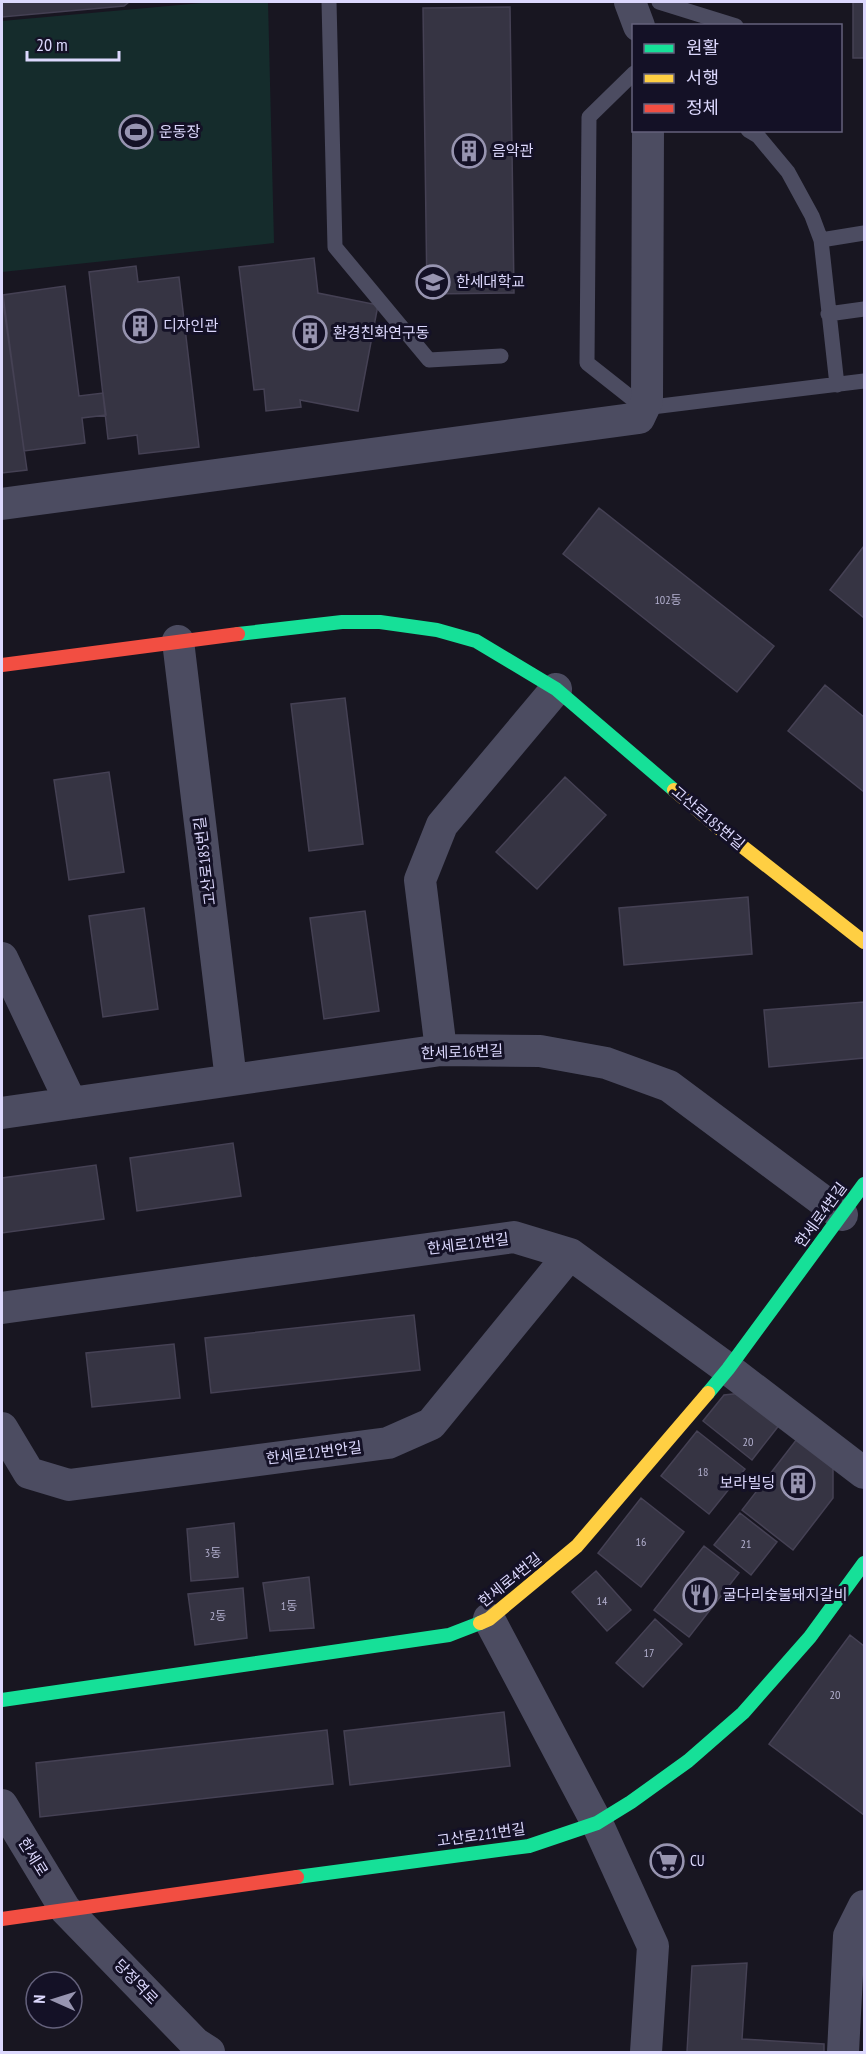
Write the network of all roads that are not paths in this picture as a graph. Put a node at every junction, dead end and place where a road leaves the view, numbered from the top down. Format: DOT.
graph roads {
  1 [pos="329,2"];
  2 [pos="630,2"];
  3 [pos="659,2"];
  4 [pos="638,24"];
  5 [pos="730,24"];
  6 [pos="632,74"];
  7 [pos="648,132"];
  8 [pos="751,132"];
  9 [pos="864,233"];
  10 [pos="821,240"];
  11 [pos="864,309"];
  12 [pos="828,314"];
  13 [pos="501,356"];
  14 [pos="864,381"];
  15 [pos="837,385"];
  16 [pos="644,408"];
  17 [pos="2,504"];
  18 [pos="178,641"];
  19 [pos="2,665"];
  20 [pos="556,688"];
  21 [pos="864,942"];
  22 [pos="2,958"];
  23 [pos="441,1050"];
  24 [pos="231,1080"];
  25 [pos="71,1103"];
  26 [pos="2,1113"];
  27 [pos="864,1184"];
  28 [pos="842,1215"];
  29 [pos="570,1254"];
  30 [pos="2,1308"];
  31 [pos="728,1369"];
  32 [pos="2,1428"];
  33 [pos="864,1473"];
  34 [pos="864,1563"];
  35 [pos="489,1619"];
  36 [pos="2,1700"];
  37 [pos="2,1805"];
  38 [pos="597,1823"];
  39 [pos="864,1906"];
  40 [pos="65,1909"];
  41 [pos="2,1919"];
  42 [pos="209,2052"];
  43 [pos="646,2052"];
  44 [pos="843,2052"];
  1 -- 13 [label="lane"];
  2 -- 4 [label="street"];
  3 -- 5 [label="lane"];
  6 -- 16 [label="lane"];
  7 -- 16 [label="street"];
  8 -- 10 [label="lane"];
  9 -- 10 [label="lane"];
  10 -- 12 [label="lane"];
  11 -- 12 [label="lane"];
  12 -- 15 [label="lane"];
  14 -- 15 [label="lane"];
  15 -- 16 [label="lane"];
  16 -- 17 [label="street"];
  18 -- 19 [label="street, 고산로185번길"];
  18 -- 20 [label="street, 고산로185번길"];
  18 -- 24 [label="street, 고산로185번길"];
  20 -- 21 [label="street, 고산로185번길"];
  20 -- 23 [label="street"];
  22 -- 25 [label="street"];
  23 -- 24 [label="street, 한세로16번길"];
  23 -- 28 [label="street, 한세로16번길"];
  24 -- 25 [label="street, 한세로16번길"];
  25 -- 26 [label="street, 한세로16번길"];
  27 -- 28 [label="street, 한세로4번길"];
  28 -- 31 [label="street, 한세로4번길"];
  29 -- 30 [label="street, 한세로12번길"];
  29 -- 31 [label="street, 한세로12번길"];
  29 -- 32 [label="street, 한세로12번안길"];
  31 -- 33 [label="street, 한세로12번길"];
  31 -- 35 [label="street, 한세로4번길"];
  34 -- 38 [label="street, 고산로211번길"];
  35 -- 36 [label="street, 한세로4번길"];
  35 -- 38 [label="street"];
  37 -- 40 [label="street, 한세로"];
  38 -- 40 [label="street, 고산로211번길"];
  38 -- 43 [label="street"];
  39 -- 44 [label="street"];
  40 -- 41 [label="street, 고산로211번길"];
  40 -- 42 [label="street, 당정역로"];
}
